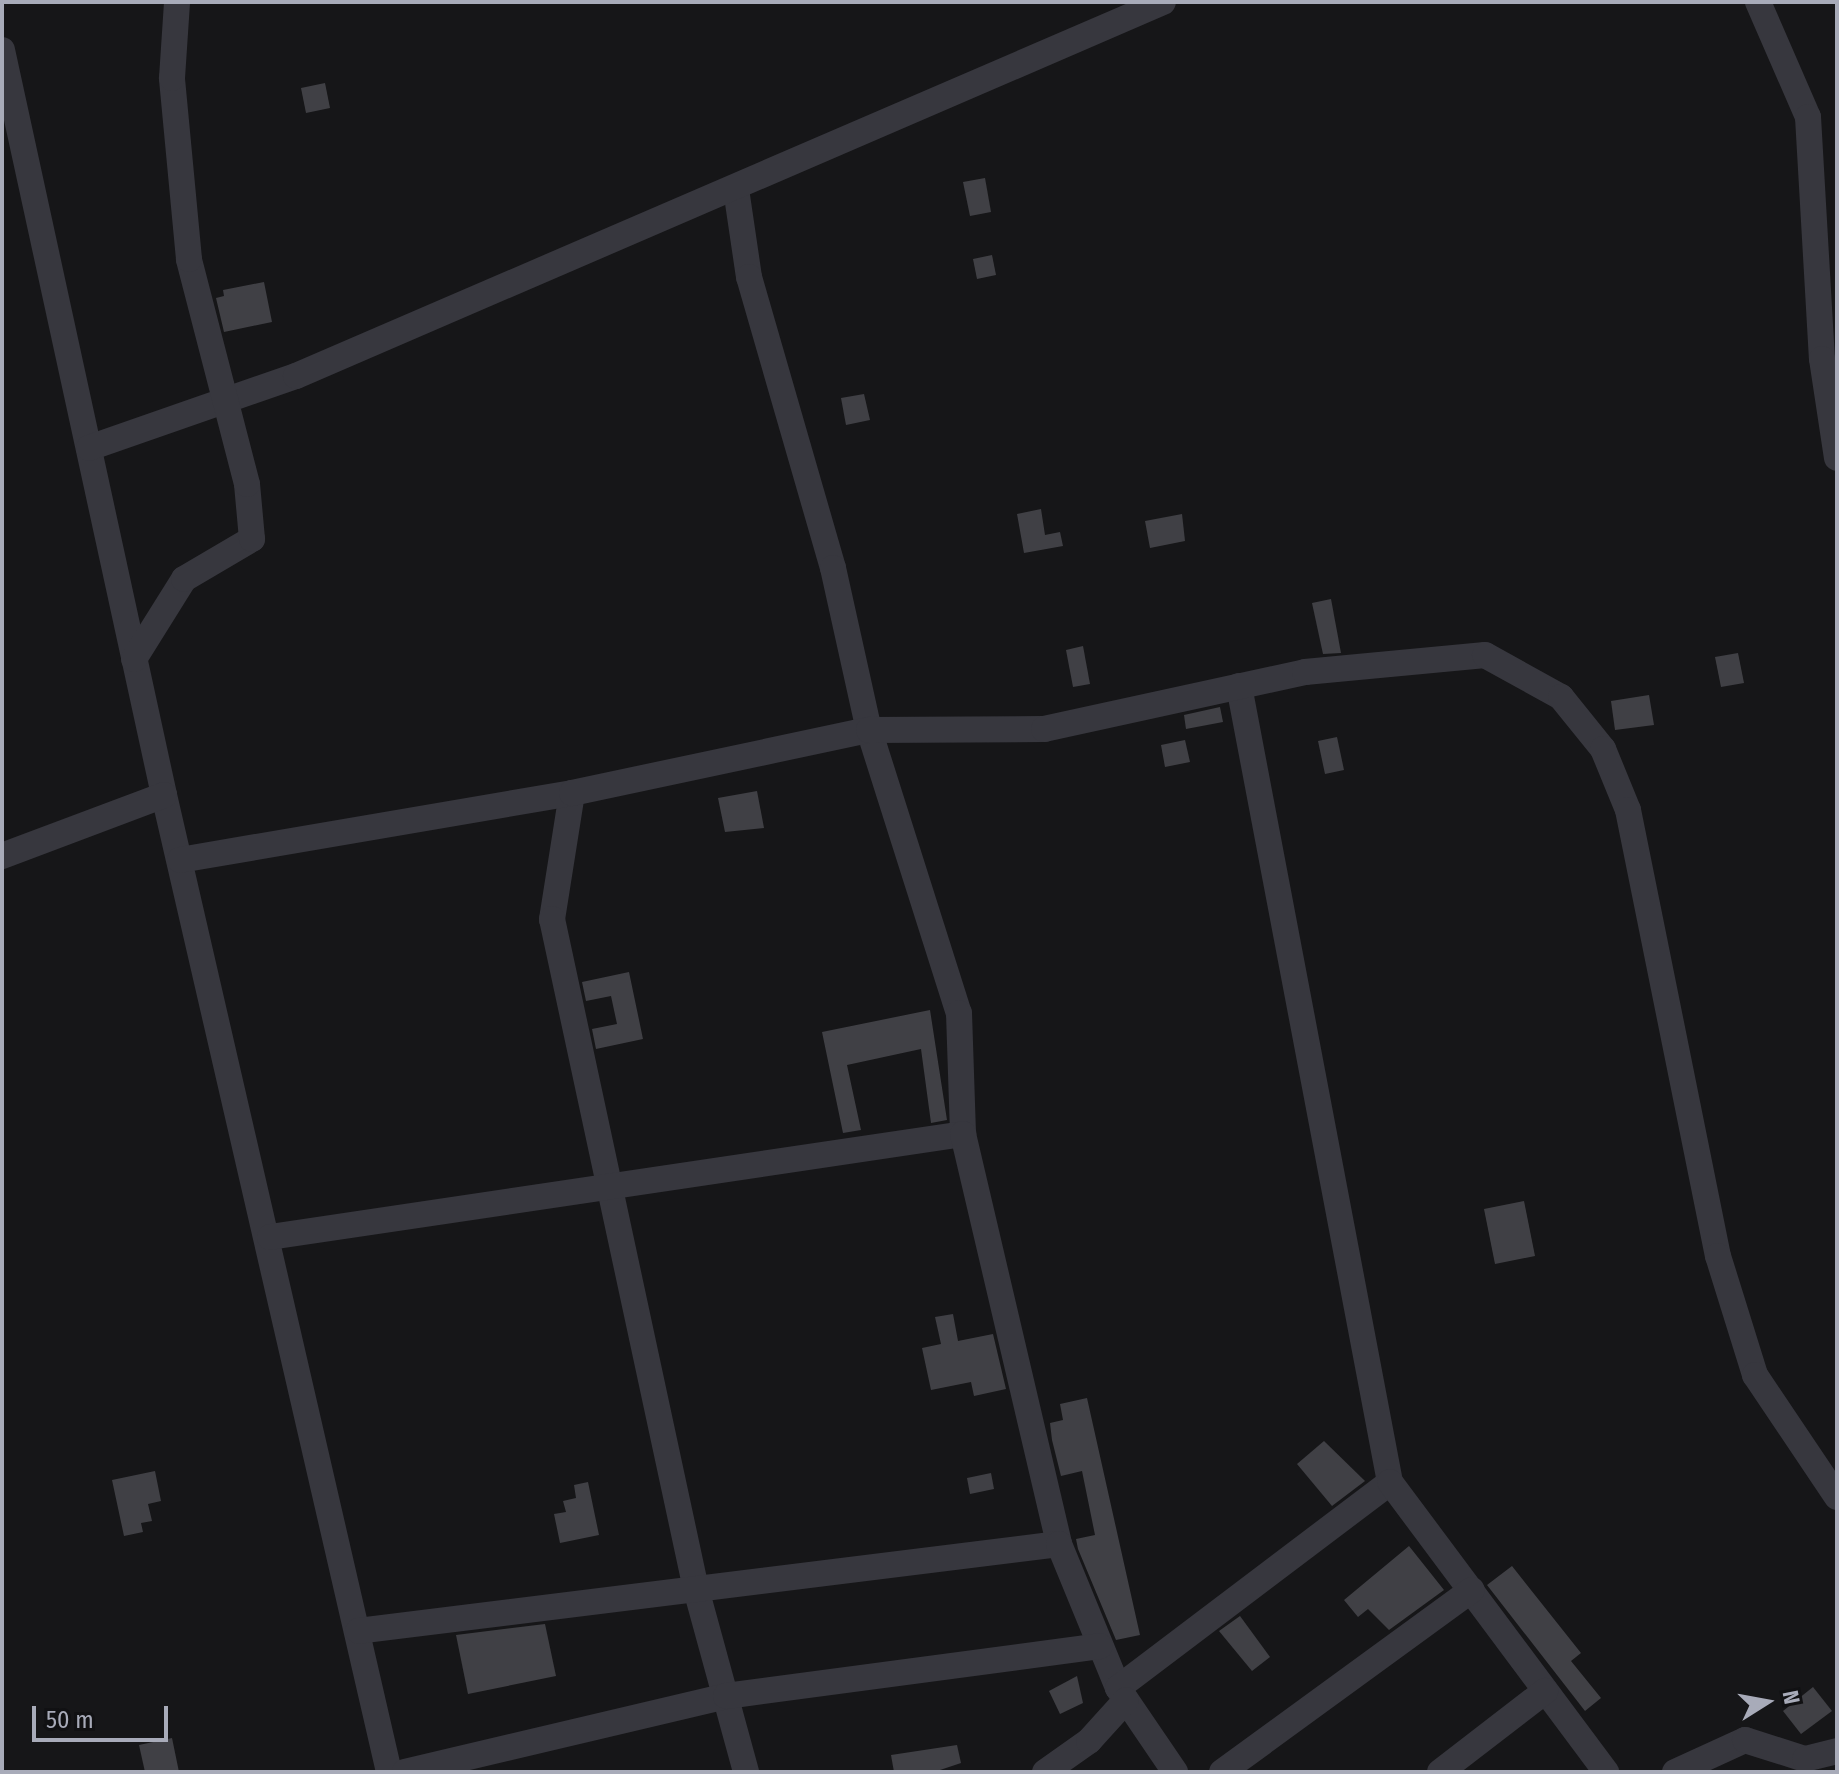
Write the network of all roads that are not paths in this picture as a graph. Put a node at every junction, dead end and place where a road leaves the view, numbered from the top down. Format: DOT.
graph roads {
  1 [pos="177,2"];
  2 [pos="1163,2"];
  3 [pos="1758,2"];
  4 [pos="2,50"];
  5 [pos="736,189"];
  6 [pos="222,404"];
  7 [pos="89,448"];
  8 [pos="1837,458"];
  9 [pos="134,659"];
  10 [pos="1239,686"];
  11 [pos="869,730"];
  12 [pos="572,793"];
  13 [pos="164,795"];
  14 [pos="2,856"];
  15 [pos="180,860"];
  16 [pos="963,1134"];
  17 [pos="611,1188"];
  18 [pos="270,1237"];
  19 [pos="1390,1482"];
  20 [pos="1837,1497"];
  21 [pos="1059,1544"];
  22 [pos="696,1589"];
  23 [pos="1472,1590"];
  24 [pos="358,1631"];
  25 [pos="1100,1646"];
  26 [pos="1545,1691"];
  27 [pos="1122,1694"];
  28 [pos="726,1696"];
  29 [pos="1837,1751"];
  30 [pos="389,1772"];
  31 [pos="405,1772"];
  32 [pos="746,1772"];
  33 [pos="1045,1772"];
  34 [pos="1175,1772"];
  35 [pos="1222,1772"];
  36 [pos="1440,1772"];
  37 [pos="1606,1772"];
  38 [pos="1675,1772"];
  1 -- 6 [label="street"];
  2 -- 5 [label="street"];
  3 -- 8 [label="street"];
  4 -- 7 [label="street"];
  5 -- 6 [label="street"];
  5 -- 11 [label="street"];
  6 -- 7 [label="street"];
  6 -- 9 [label="street"];
  7 -- 9 [label="street"];
  9 -- 13 [label="street"];
  10 -- 11 [label="street"];
  10 -- 19 [label="street"];
  10 -- 20 [label="street"];
  11 -- 12 [label="street"];
  11 -- 16 [label="street"];
  12 -- 15 [label="street"];
  12 -- 17 [label="street"];
  13 -- 14 [label="street"];
  13 -- 15 [label="street"];
  15 -- 18 [label="street"];
  16 -- 17 [label="street"];
  16 -- 21 [label="street"];
  17 -- 18 [label="street"];
  17 -- 22 [label="street"];
  18 -- 24 [label="street"];
  19 -- 23 [label="street"];
  19 -- 27 [label="street"];
  21 -- 22 [label="street"];
  21 -- 25 [label="street"];
  22 -- 24 [label="street"];
  22 -- 28 [label="street"];
  23 -- 26 [label="street"];
  23 -- 35 [label="street"];
  24 -- 30 [label="street"];
  25 -- 27 [label="street"];
  25 -- 28 [label="street"];
  26 -- 36 [label="street"];
  26 -- 37 [label="street"];
  27 -- 33 [label="street"];
  27 -- 34 [label="street"];
  28 -- 31 [label="street"];
  28 -- 32 [label="street"];
  29 -- 38 [label="street"];
}
